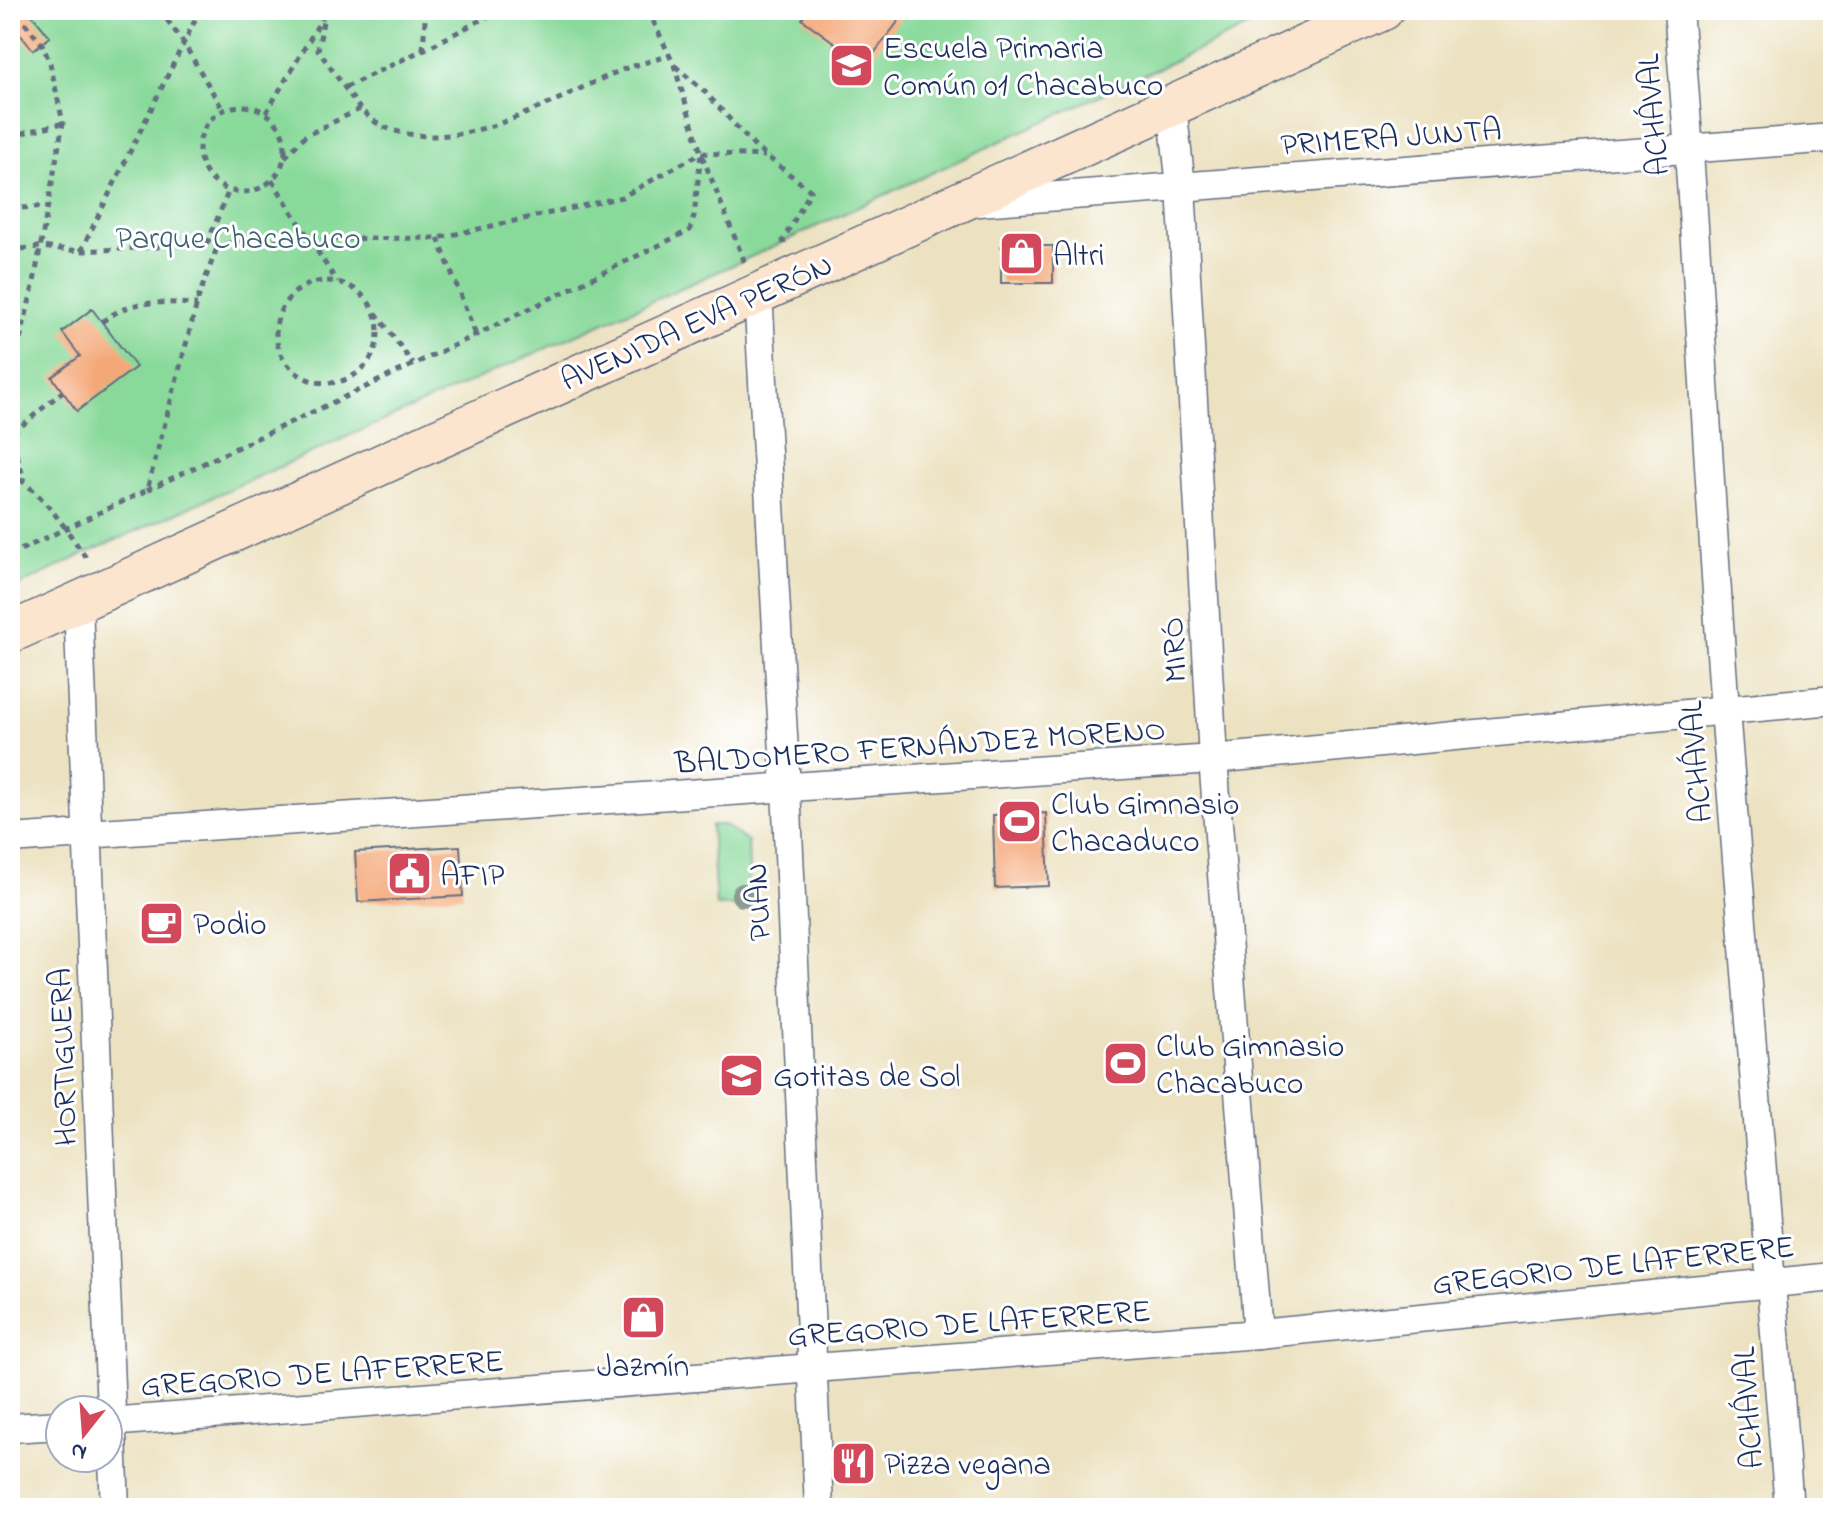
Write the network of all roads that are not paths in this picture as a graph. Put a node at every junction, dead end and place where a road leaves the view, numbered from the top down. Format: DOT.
graph roads {
  1 [pos="1383,10"];
  2 [pos="1678,10"];
  3 [pos="1172,106"];
  4 [pos="1833,138"];
  5 [pos="1690,149"];
  6 [pos="1181,186"];
  7 [pos="954,205"];
  8 [pos="758,293"];
  9 [pos="86,586"];
  10 [pos="10,633"];
  11 [pos="1833,700"];
  12 [pos="1725,711"];
  13 [pos="1213,759"];
  14 [pos="786,788"];
  15 [pos="87,834"];
  16 [pos="10,839"];
  17 [pos="1833,1277"];
  18 [pos="1772,1282"];
  19 [pos="1258,1334"];
  20 [pos="811,1368"];
  21 [pos="109,1394"];
  22 [pos="124,1421"];
  23 [pos="44,1426"];
  24 [pos="10,1428"];
  25 [pos="113,1474"];
  26 [pos="115,1508"];
  27 [pos="819,1508"];
  28 [pos="1789,1508"];
  1 -- 3 [label="main road, AVENIDA EVA PERÓN"];
  2 -- 5 [label="street, ACHÁVAL"];
  3 -- 6 [label="street, MIRÓ"];
  3 -- 7 [label="main road, AVENIDA EVA PERÓN"];
  4 -- 5 [label="street, PRIMERA JUNTA"];
  5 -- 6 [label="street, PRIMERA JUNTA"];
  5 -- 12 [label="street, ACHÁVAL"];
  6 -- 7 [label="street, PRIMERA JUNTA"];
  6 -- 13 [label="street, MIRÓ"];
  7 -- 8 [label="main road, AVENIDA EVA PERÓN"];
  8 -- 9 [label="main road, AVENIDA EVA PERÓN"];
  8 -- 14 [label="street, PUAN"];
  9 -- 10 [label="main road, AVENIDA EVA PERÓN"];
  9 -- 15 [label="street, HORTIGUERA"];
  11 -- 12 [label="street, BALDOMERO FERNÁNDEZ MORENO"];
  12 -- 13 [label="street, BALDOMERO FERNÁNDEZ MORENO"];
  12 -- 18 [label="street, ACHÁVAL"];
  13 -- 14 [label="street, BALDOMERO FERNÁNDEZ MORENO"];
  13 -- 19 [label="street, MIRÓ"];
  14 -- 15 [label="street, BALDOMERO FERNÁNDEZ MORENO"];
  14 -- 20 [label="street, PUAN"];
  15 -- 16 [label="street, BALDOMERO FERNÁNDEZ MORENO"];
  15 -- 21 [label="street, HORTIGUERA"];
  17 -- 18 [label="street, GREGORIO DE LAFERRERE"];
  18 -- 19 [label="street, GREGORIO DE LAFERRERE"];
  18 -- 28 [label="street, ACHÁVAL"];
  19 -- 20 [label="street, GREGORIO DE LAFERRERE"];
  20 -- 22 [label="street, GREGORIO DE LAFERRERE"];
  20 -- 27 [label="street, PUAN"];
  23 -- 24 [label="street"];
  25 -- 26 [label="street, HORTIGUERA"];
}
